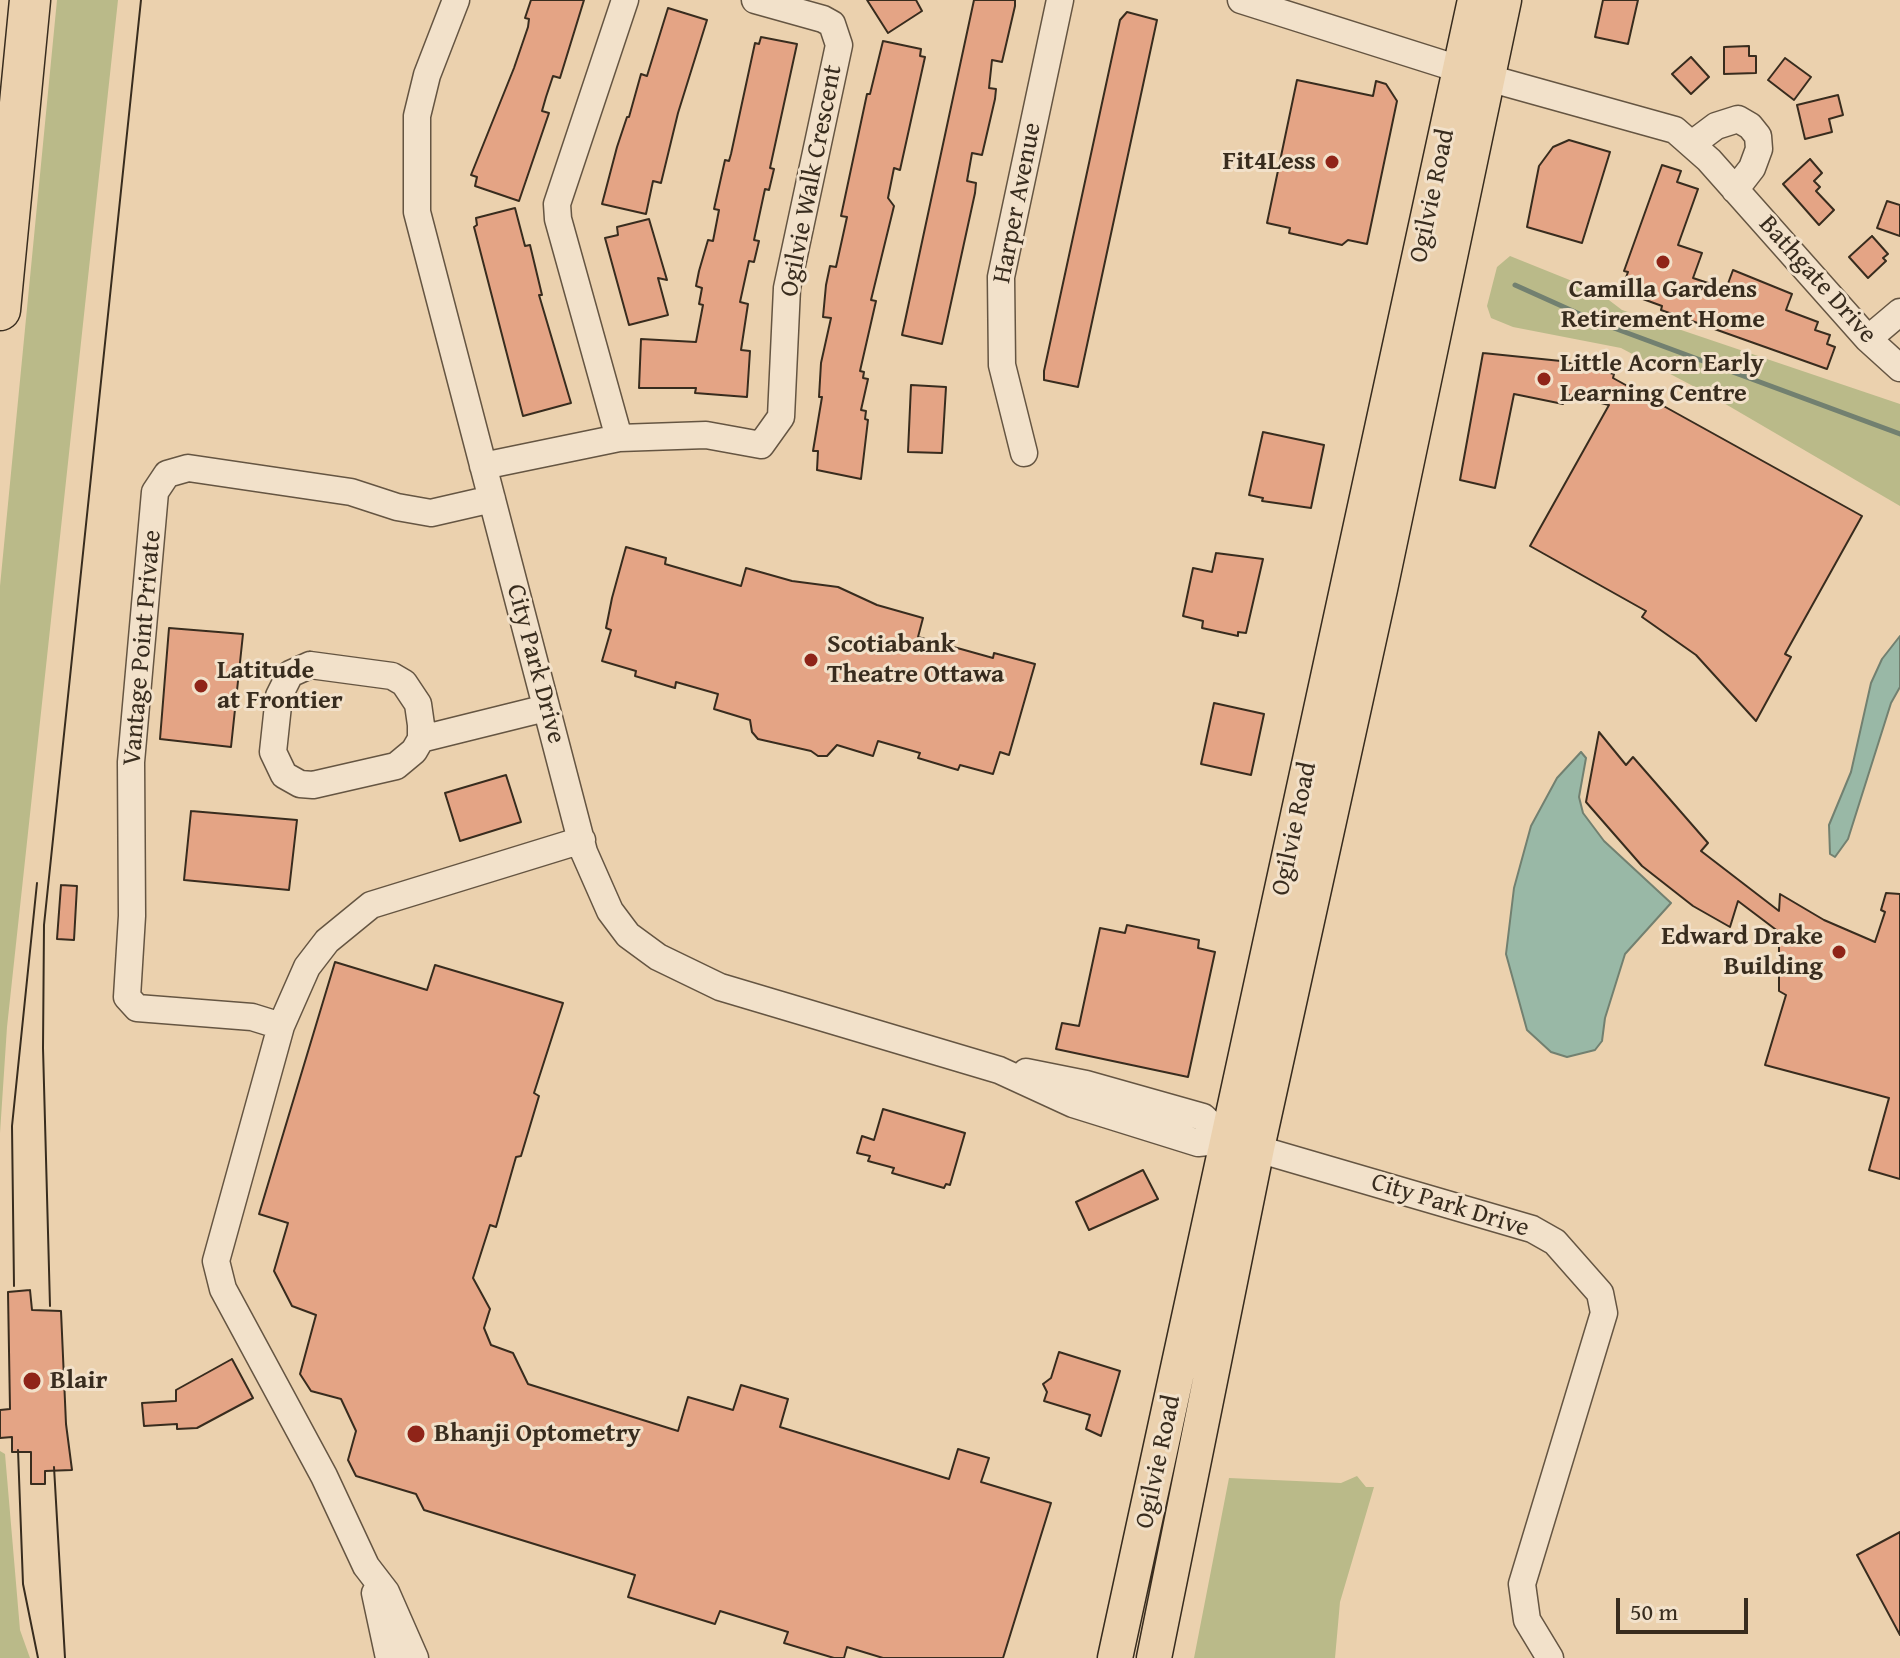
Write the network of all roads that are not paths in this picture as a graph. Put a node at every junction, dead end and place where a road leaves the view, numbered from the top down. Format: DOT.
graph roads {
  1 [pos="30,0"];
  2 [pos="456,0"];
  3 [pos="625,0"];
  4 [pos="755,0"];
  5 [pos="1060,0"];
  6 [pos="1241,0"];
  7 [pos="1475,0"];
  8 [pos="1504,0"];
  9 [pos="1474,73"];
  10 [pos="1692,144"];
  11 [pos="1735,190"];
  12 [pos="0,310"];
  13 [pos="1900,312"];
  14 [pos="1868,339"];
  15 [pos="1900,368"];
  16 [pos="619,438"];
  17 [pos="1024,453"];
  18 [pos="483,466"];
  19 [pos="492,499"];
  20 [pos="546,708"];
  21 [pos="418,745"];
  22 [pos="582,840"];
  23 [pos="281,1026"];
  24 [pos="1242,1144"];
  25 [pos="372,1577"];
  26 [pos="389,1658"];
  27 [pos="415,1658"];
  28 [pos="1115,1658"];
  29 [pos="1154,1658"];
  30 [pos="1550,1658"];
  1 -- 12 [label="highway"];
  2 -- 18 [label="street, City Park Drive"];
  3 -- 16 [label="street"];
  4 -- 16 [label="street, Ogilvie Walk Crescent"];
  5 -- 17 [label="street, Harper Avenue"];
  6 -- 9 [label="street"];
  7 -- 9 [label="main road, Ogilvie Road"];
  8 -- 9 [label="main road, Ogilvie Road"];
  9 -- 10 [label="street, Bathgate Drive"];
  9 -- 24 [label="main road, Ogilvie Road"];
  10 -- 11 [label="street, Bathgate Drive"];
  10 -- 11 [label="street"];
  11 -- 14 [label="street, Bathgate Drive"];
  13 -- 14 [label="street"];
  14 -- 15 [label="street, Bathgate Drive"];
  16 -- 18 [label="street"];
  18 -- 19 [label="street, City Park Drive"];
  19 -- 20 [label="street, City Park Drive"];
  19 -- 23 [label="street, Vantage Point Private"];
  20 -- 21 [label="street"];
  20 -- 22 [label="street, City Park Drive"];
  21 -- 21 [label="street"];
  22 -- 23 [label="street"];
  22 -- 24 [label="street, City Park Drive"];
  23 -- 25 [label="street"];
  24 -- 28 [label="main road, Ogilvie Road"];
  24 -- 29 [label="main road, Ogilvie Road"];
  24 -- 30 [label="street, City Park Drive"];
  25 -- 26 [label="street"];
  25 -- 27 [label="street"];
}
